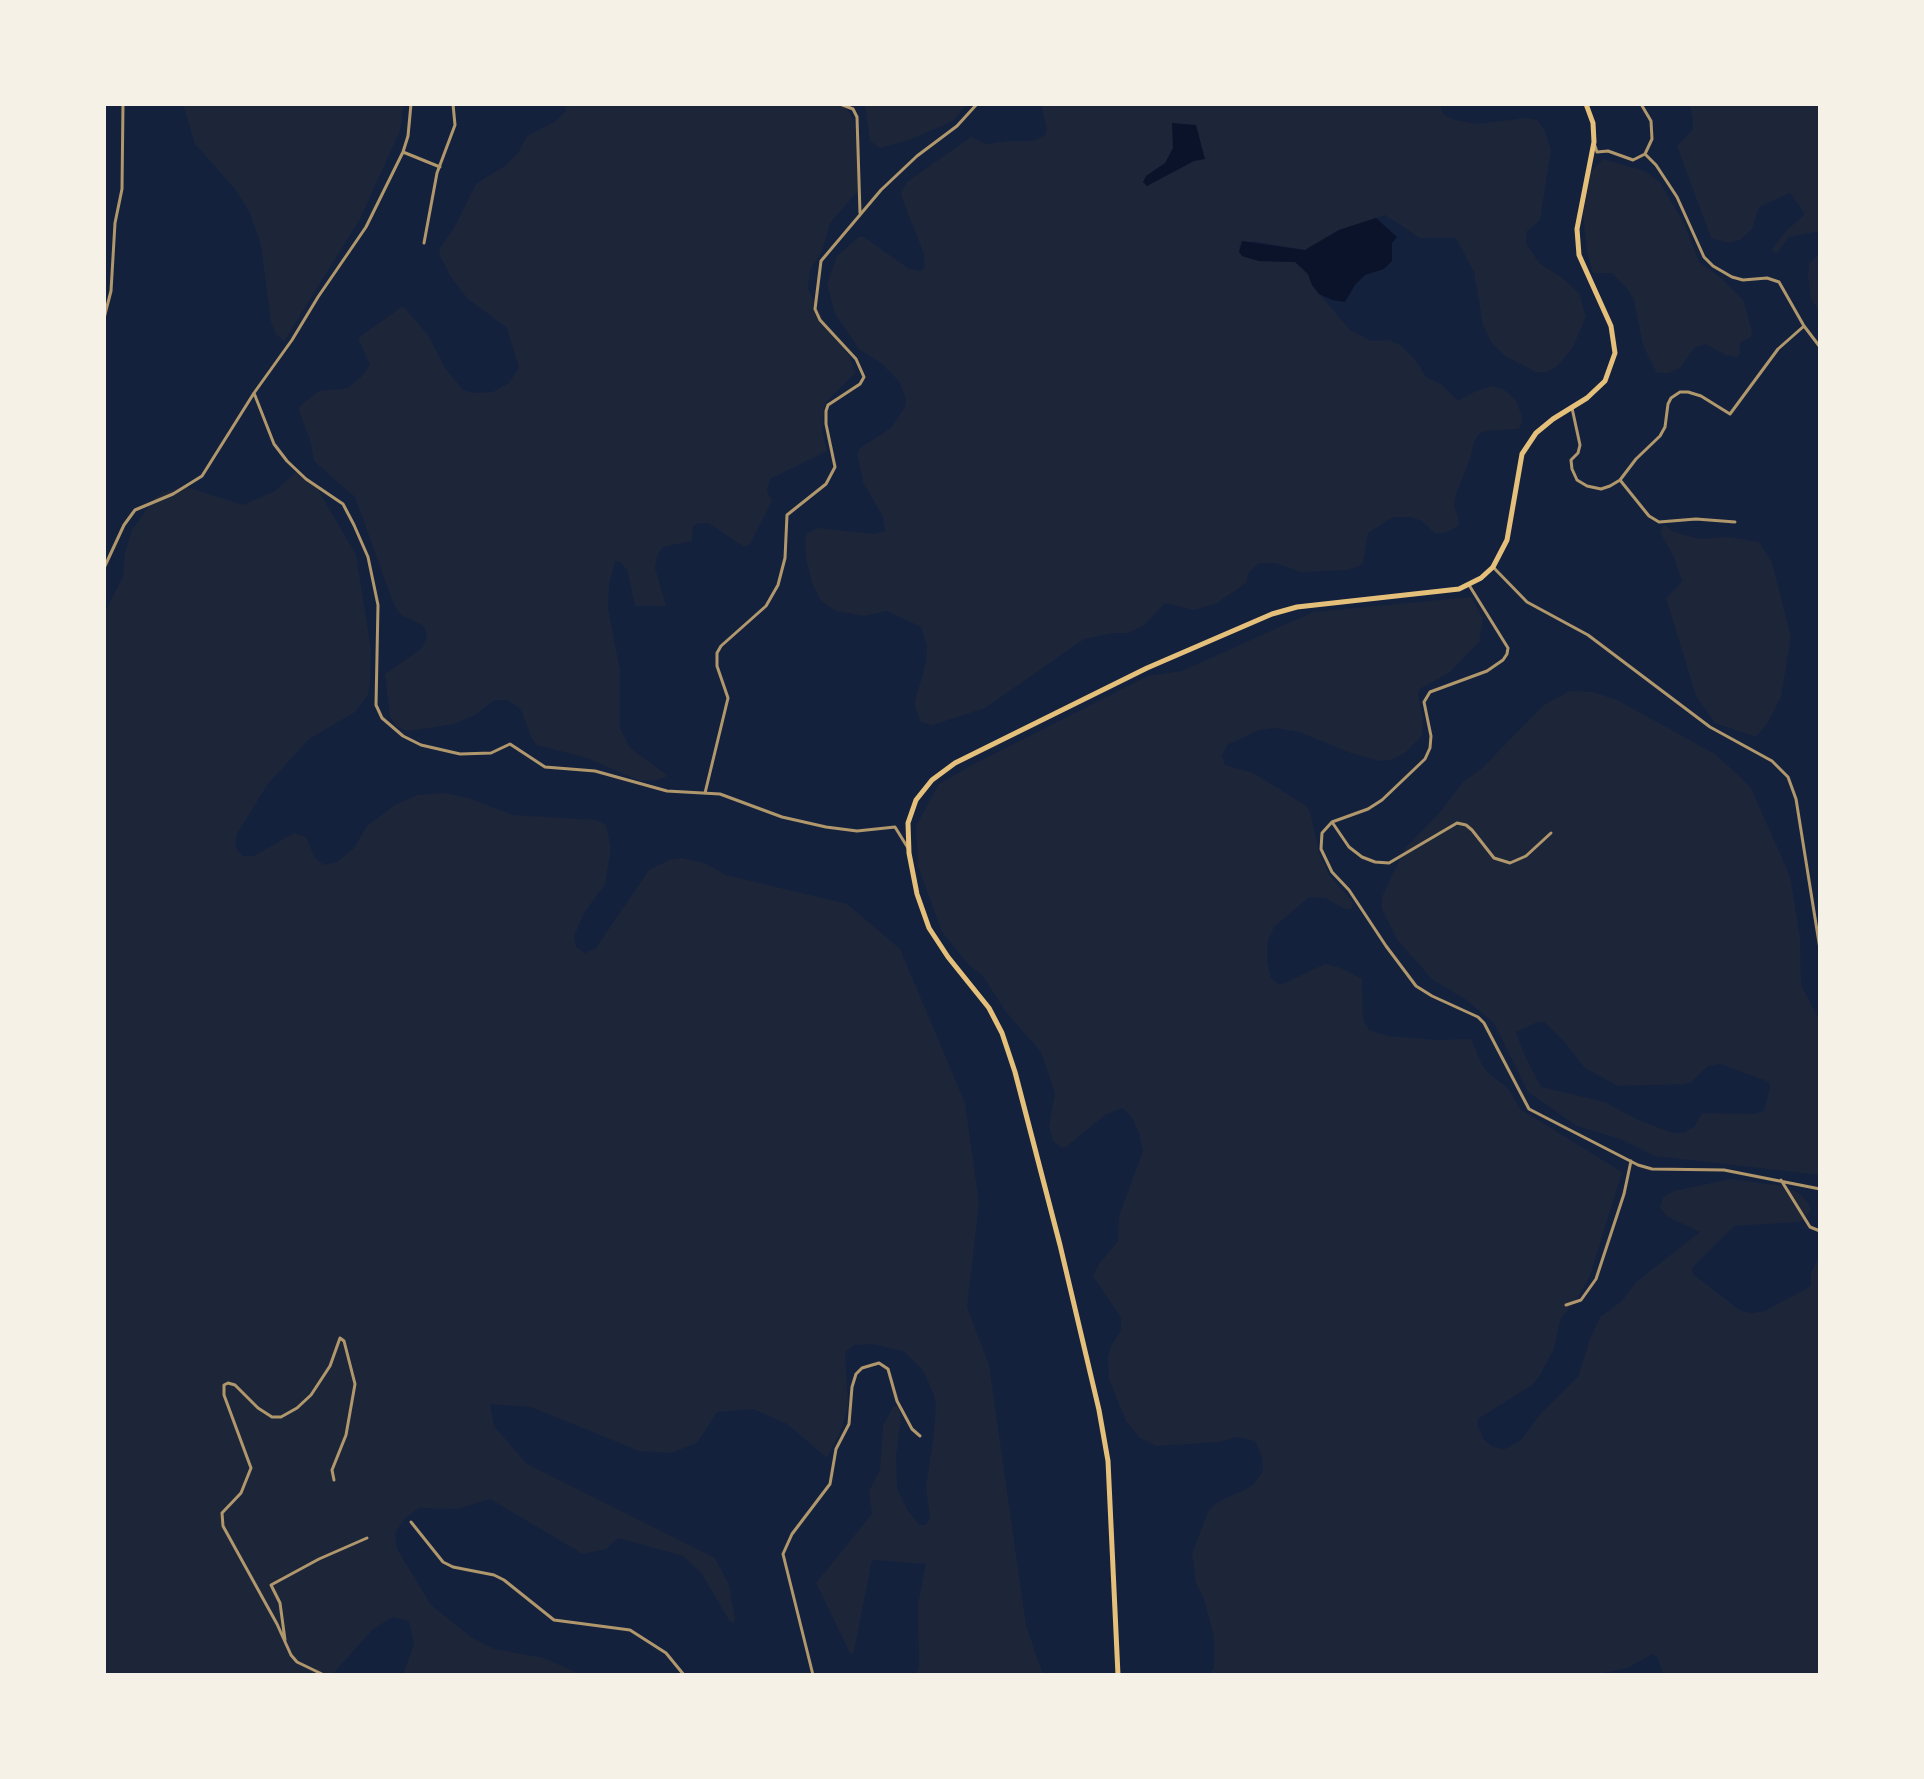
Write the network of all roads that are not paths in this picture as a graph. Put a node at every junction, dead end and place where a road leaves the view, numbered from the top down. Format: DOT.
graph roads {
  1 [pos="123,104"];
  2 [pos="411,104"];
  3 [pos="453,104"];
  4 [pos="840,104"];
  5 [pos="977,104"];
  6 [pos="1586,104"];
  7 [pos="1641,104"];
  8 [pos="1594,142"];
  9 [pos="403,152"];
  10 [pos="1645,154"];
  11 [pos="440,167"];
  12 [pos="860,213"];
  13 [pos="424,243"];
  14 [pos="104,318"];
  15 [pos="1804,326"];
  16 [pos="1820,347"];
  17 [pos="254,393"];
  18 [pos="1572,408"];
  19 [pos="1620,480"];
  20 [pos="1735,522"];
  21 [pos="1493,567"];
  22 [pos="104,568"];
  23 [pos="1469,585"];
  24 [pos="705,793"];
  25 [pos="1332,822"];
  26 [pos="1551,833"];
  27 [pos="909,850"];
  28 [pos="1820,949"];
  29 [pos="1631,1161"];
  30 [pos="1781,1180"];
  31 [pos="1820,1189"];
  32 [pos="1820,1231"];
  33 [pos="1566,1305"];
  34 [pos="920,1436"];
  35 [pos="334,1480"];
  36 [pos="411,1522"];
  37 [pos="367,1538"];
  38 [pos="286,1644"];
  39 [pos="324,1675"];
  40 [pos="684,1675"];
  41 [pos="813,1675"];
  42 [pos="1118,1675"];
  1 -- 14 [label="street"];
  2 -- 9 [label="street"];
  3 -- 11 [label="street"];
  4 -- 12 [label="street"];
  5 -- 12 [label="street"];
  6 -- 8 [label="main road"];
  7 -- 10 [label="street"];
  8 -- 10 [label="street"];
  8 -- 18 [label="main road"];
  9 -- 11 [label="street"];
  9 -- 17 [label="street"];
  10 -- 15 [label="street"];
  11 -- 13 [label="street"];
  12 -- 24 [label="street"];
  15 -- 16 [label="street"];
  15 -- 19 [label="street"];
  17 -- 22 [label="street"];
  17 -- 24 [label="street"];
  18 -- 19 [label="street"];
  18 -- 21 [label="main road"];
  19 -- 20 [label="street"];
  21 -- 23 [label="main road"];
  21 -- 28 [label="street"];
  23 -- 25 [label="street"];
  23 -- 27 [label="main road"];
  24 -- 27 [label="street"];
  25 -- 26 [label="street"];
  25 -- 29 [label="street"];
  27 -- 42 [label="main road"];
  29 -- 30 [label="street"];
  29 -- 33 [label="street"];
  30 -- 31 [label="street"];
  30 -- 32 [label="street"];
  34 -- 41 [label="street"];
  35 -- 38 [label="street"];
  36 -- 40 [label="street"];
  37 -- 38 [label="street"];
  38 -- 39 [label="street"];
}
